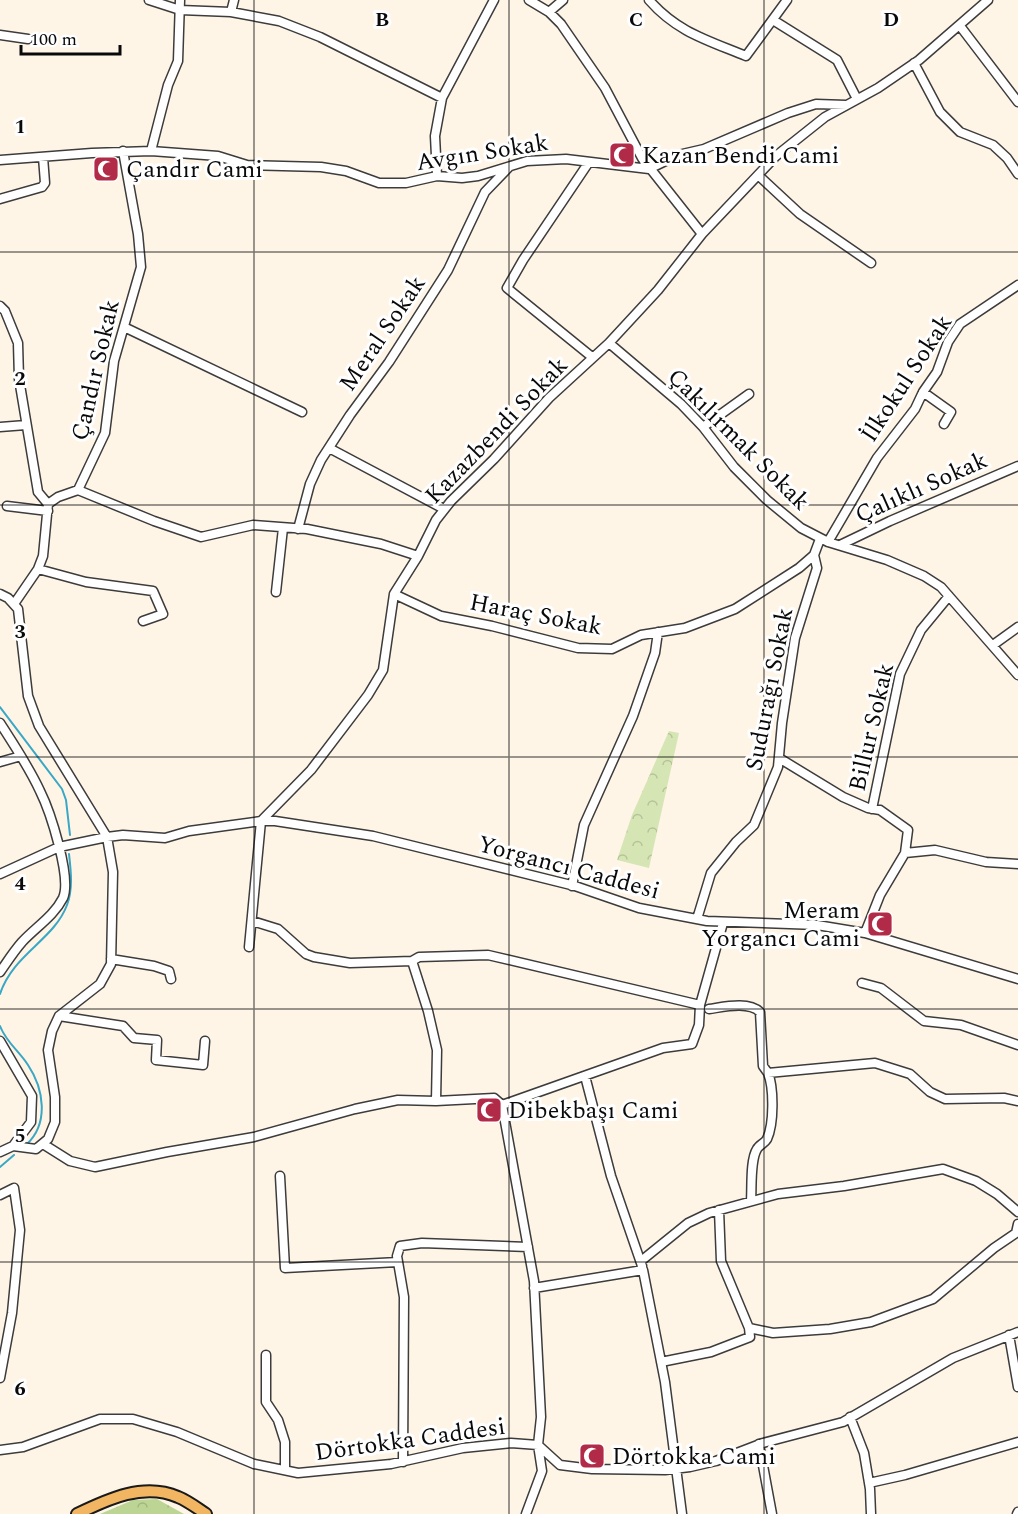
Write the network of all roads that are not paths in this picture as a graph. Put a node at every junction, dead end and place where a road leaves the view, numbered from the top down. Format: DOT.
graph roads {
  1 [pos="149,0"];
  2 [pos="180,0"];
  3 [pos="234,0"];
  4 [pos="494,0"];
  5 [pos="529,0"];
  6 [pos="563,0"];
  7 [pos="649,0"];
  8 [pos="787,0"];
  9 [pos="988,0"];
  10 [pos="180,10"];
  11 [pos="231,12"];
  12 [pos="549,12"];
  13 [pos="773,20"];
  14 [pos="960,26"];
  15 [pos="0,35"];
  16 [pos="28,39"];
  17 [pos="914,63"];
  18 [pos="442,98"];
  19 [pos="857,99"];
  20 [pos="1018,102"];
  21 [pos="846,105"];
  22 [pos="123,151"];
  23 [pos="151,151"];
  24 [pos="44,157"];
  25 [pos="0,160"];
  26 [pos="589,162"];
  27 [pos="510,166"];
  28 [pos="650,169"];
  29 [pos="1018,174"];
  30 [pos="758,175"];
  31 [pos="437,176"];
  32 [pos="0,199"];
  33 [pos="702,234"];
  34 [pos="871,263"];
  35 [pos="1018,285"];
  36 [pos="0,306"];
  37 [pos="124,327"];
  38 [pos="609,343"];
  39 [pos="592,357"];
  40 [pos="923,392"];
  41 [pos="748,394"];
  42 [pos="302,412"];
  43 [pos="26,424"];
  44 [pos="944,424"];
  45 [pos="0,427"];
  46 [pos="703,427"];
  47 [pos="329,448"];
  48 [pos="1018,466"];
  49 [pos="78,490"];
  50 [pos="7,506"];
  51 [pos="48,507"];
  52 [pos="444,509"];
  53 [pos="283,528"];
  54 [pos="298,529"];
  55 [pos="824,540"];
  56 [pos="840,545"];
  57 [pos="814,555"];
  58 [pos="418,556"];
  59 [pos="38,569"];
  60 [pos="276,592"];
  61 [pos="0,594"];
  62 [pos="394,594"];
  63 [pos="949,596"];
  64 [pos="14,604"];
  65 [pos="143,621"];
  66 [pos="1018,627"];
  67 [pos="658,632"];
  68 [pos="993,645"];
  69 [pos="1018,675"];
  70 [pos="0,723"];
  71 [pos="21,756"];
  72 [pos="778,758"];
  73 [pos="0,762"];
  74 [pos="872,809"];
  75 [pos="261,821"];
  76 [pos="107,837"];
  77 [pos="59,847"];
  78 [pos="905,853"];
  79 [pos="1018,864"];
  80 [pos="0,874"];
  81 [pos="572,886"];
  82 [pos="698,920"];
  83 [pos="252,921"];
  84 [pos="723,922"];
  85 [pos="866,933"];
  86 [pos="249,947"];
  87 [pos="111,959"];
  88 [pos="412,961"];
  89 [pos="0,972"];
  90 [pos="171,979"];
  91 [pos="1018,979"];
  92 [pos="862,983"];
  93 [pos="700,1005"];
  94 [pos="709,1009"];
  95 [pos="59,1016"];
  96 [pos="0,1041"];
  97 [pos="205,1041"];
  98 [pos="1018,1045"];
  99 [pos="768,1073"];
  100 [pos="585,1076"];
  101 [pos="436,1101"];
  102 [pos="1018,1101"];
  103 [pos="502,1105"];
  104 [pos="43,1144"];
  105 [pos="13,1146"];
  106 [pos="0,1152"];
  107 [pos="280,1176"];
  108 [pos="0,1195"];
  109 [pos="751,1201"];
  110 [pos="719,1210"];
  111 [pos="1018,1212"];
  112 [pos="1018,1224"];
  113 [pos="528,1247"];
  114 [pos="398,1262"];
  115 [pos="642,1265"];
  116 [pos="534,1288"];
  117 [pos="749,1328"];
  118 [pos="1014,1334"];
  119 [pos="266,1355"];
  120 [pos="660,1362"];
  121 [pos="0,1378"];
  122 [pos="1018,1387"];
  123 [pos="850,1417"];
  124 [pos="1018,1442"];
  125 [pos="759,1444"];
  126 [pos="537,1445"];
  127 [pos="0,1450"];
  128 [pos="403,1462"];
  129 [pos="677,1468"];
  130 [pos="285,1470"];
  131 [pos="869,1483"];
  132 [pos="77,1514"];
  133 [pos="84,1514"];
  134 [pos="200,1514"];
  135 [pos="206,1514"];
  136 [pos="526,1514"];
  137 [pos="681,1514"];
  138 [pos="772,1514"];
  139 [pos="871,1514"];
  1 -- 10 [label="street"];
  2 -- 10 [label="street"];
  3 -- 11 [label="street"];
  4 -- 18 [label="street"];
  5 -- 12 [label="street"];
  6 -- 12 [label="street"];
  7 -- 13 [label="street"];
  8 -- 13 [label="street"];
  9 -- 14 [label="street, Kazazbendi Sokak"];
  10 -- 11 [label="street"];
  10 -- 23 [label="street"];
  11 -- 18 [label="street"];
  12 -- 28 [label="street"];
  13 -- 19 [label="street"];
  14 -- 17 [label="street, Kazazbendi Sokak"];
  14 -- 20 [label="street"];
  15 -- 16 [label="street"];
  17 -- 19 [label="street, Kazazbendi Sokak"];
  17 -- 29 [label="street"];
  18 -- 31 [label="street"];
  19 -- 21 [label="street, Kazazbendi Sokak"];
  21 -- 28 [label="street"];
  21 -- 30 [label="street, Kazazbendi Sokak"];
  22 -- 23 [label="street, Avgın Sokak"];
  22 -- 24 [label="street, Avgın Sokak"];
  22 -- 37 [label="street, Çandır Sokak"];
  23 -- 31 [label="street, Avgın Sokak"];
  24 -- 25 [label="street, Avgın Sokak"];
  24 -- 32 [label="street"];
  26 -- 27 [label="street, Avgın Sokak"];
  26 -- 28 [label="street, Avgın Sokak"];
  26 -- 39 [label="street"];
  27 -- 31 [label="street, Avgın Sokak"];
  27 -- 47 [label="street, Meral Sokak"];
  28 -- 33 [label="street"];
  30 -- 33 [label="street, Kazazbendi Sokak"];
  30 -- 34 [label="street"];
  33 -- 38 [label="street, Kazazbendi Sokak"];
  35 -- 40 [label="street, İlkokul Sokak"];
  36 -- 43 [label="street"];
  37 -- 42 [label="street"];
  37 -- 49 [label="street, Çandır Sokak"];
  38 -- 39 [label="street, Kazazbendi Sokak"];
  38 -- 46 [label="street, Çakılırmak Sokak"];
  39 -- 52 [label="street, Kazazbendi Sokak"];
  40 -- 44 [label="street"];
  40 -- 55 [label="street, İlkokul Sokak"];
  41 -- 46 [label="street"];
  43 -- 45 [label="street"];
  43 -- 51 [label="street"];
  46 -- 55 [label="street, Çakılırmak Sokak"];
  47 -- 52 [label="street"];
  47 -- 54 [label="street, Meral Sokak"];
  48 -- 56 [label="street, Çalıklı Sokak"];
  49 -- 51 [label="street"];
  49 -- 53 [label="street"];
  50 -- 51 [label="street"];
  51 -- 59 [label="street"];
  52 -- 58 [label="street, Kazazbendi Sokak"];
  53 -- 54 [label="street"];
  53 -- 60 [label="street"];
  54 -- 58 [label="street"];
  55 -- 56 [label="street, Çakılırmak Sokak"];
  55 -- 57 [label="street"];
  56 -- 63 [label="street, Çakılırmak Sokak"];
  57 -- 67 [label="street, Haraç Sokak"];
  57 -- 72 [label="street, Sudurağı Sokak"];
  58 -- 62 [label="street, Kazazbendi Sokak"];
  59 -- 64 [label="street"];
  59 -- 65 [label="street"];
  61 -- 64 [label="street"];
  62 -- 67 [label="street, Haraç Sokak"];
  62 -- 75 [label="street, Kazazbendi Sokak"];
  63 -- 68 [label="street, Çakılırmak Sokak"];
  63 -- 74 [label="street, Billur Sokak"];
  64 -- 76 [label="street"];
  66 -- 68 [label="street"];
  67 -- 81 [label="street"];
  68 -- 69 [label="street, Çakılırmak Sokak"];
  70 -- 71 [label="street"];
  71 -- 73 [label="street"];
  71 -- 77 [label="street"];
  72 -- 74 [label="street"];
  72 -- 82 [label="street, Sudurağı Sokak"];
  74 -- 78 [label="street"];
  75 -- 76 [label="street, Yorgancı Caddesi"];
  75 -- 81 [label="street, Yorgancı Caddesi"];
  75 -- 83 [label="street"];
  76 -- 77 [label="street, Yorgancı Caddesi"];
  76 -- 87 [label="street"];
  77 -- 80 [label="street, Yorgancı Caddesi"];
  77 -- 89 [label="street"];
  78 -- 79 [label="street"];
  78 -- 85 [label="street"];
  81 -- 82 [label="street, Yorgancı Caddesi"];
  82 -- 84 [label="street, Yorgancı Caddesi"];
  83 -- 86 [label="street"];
  83 -- 88 [label="street"];
  84 -- 85 [label="street, Yorgancı Caddesi"];
  84 -- 93 [label="street"];
  85 -- 91 [label="street, Yorgancı Caddesi"];
  87 -- 90 [label="street"];
  87 -- 95 [label="street"];
  88 -- 93 [label="street"];
  88 -- 101 [label="street"];
  92 -- 98 [label="street"];
  93 -- 100 [label="street"];
  94 -- 99 [label="street"];
  95 -- 97 [label="street"];
  95 -- 104 [label="street"];
  96 -- 105 [label="street"];
  99 -- 102 [label="street"];
  99 -- 109 [label="street"];
  100 -- 103 [label="street"];
  100 -- 115 [label="street"];
  101 -- 103 [label="street"];
  101 -- 104 [label="street"];
  103 -- 113 [label="street"];
  104 -- 105 [label="street"];
  105 -- 106 [label="street"];
  107 -- 114 [label="street"];
  108 -- 121 [label="street"];
  109 -- 110 [label="street"];
  109 -- 111 [label="street"];
  110 -- 115 [label="street"];
  110 -- 117 [label="street"];
  112 -- 117 [label="street"];
  113 -- 114 [label="street"];
  113 -- 116 [label="street"];
  114 -- 128 [label="street"];
  115 -- 116 [label="street"];
  115 -- 120 [label="street"];
  116 -- 126 [label="street"];
  117 -- 120 [label="street"];
  118 -- 122 [label="street"];
  118 -- 123 [label="street, Dörtokka Caddesi"];
  119 -- 130 [label="street"];
  120 -- 129 [label="street"];
  123 -- 125 [label="street, Dörtokka Caddesi"];
  123 -- 131 [label="street"];
  124 -- 131 [label="street"];
  125 -- 129 [label="street, Dörtokka Caddesi"];
  125 -- 138 [label="street"];
  126 -- 128 [label="street, Dörtokka Caddesi"];
  126 -- 129 [label="street, Dörtokka Caddesi"];
  126 -- 136 [label="street"];
  127 -- 130 [label="street, Dörtokka Caddesi"];
  128 -- 130 [label="street, Dörtokka Caddesi"];
  129 -- 137 [label="street"];
  131 -- 139 [label="street"];
  132 -- 135 [label="main road"];
  133 -- 134 [label="main road"];
}
